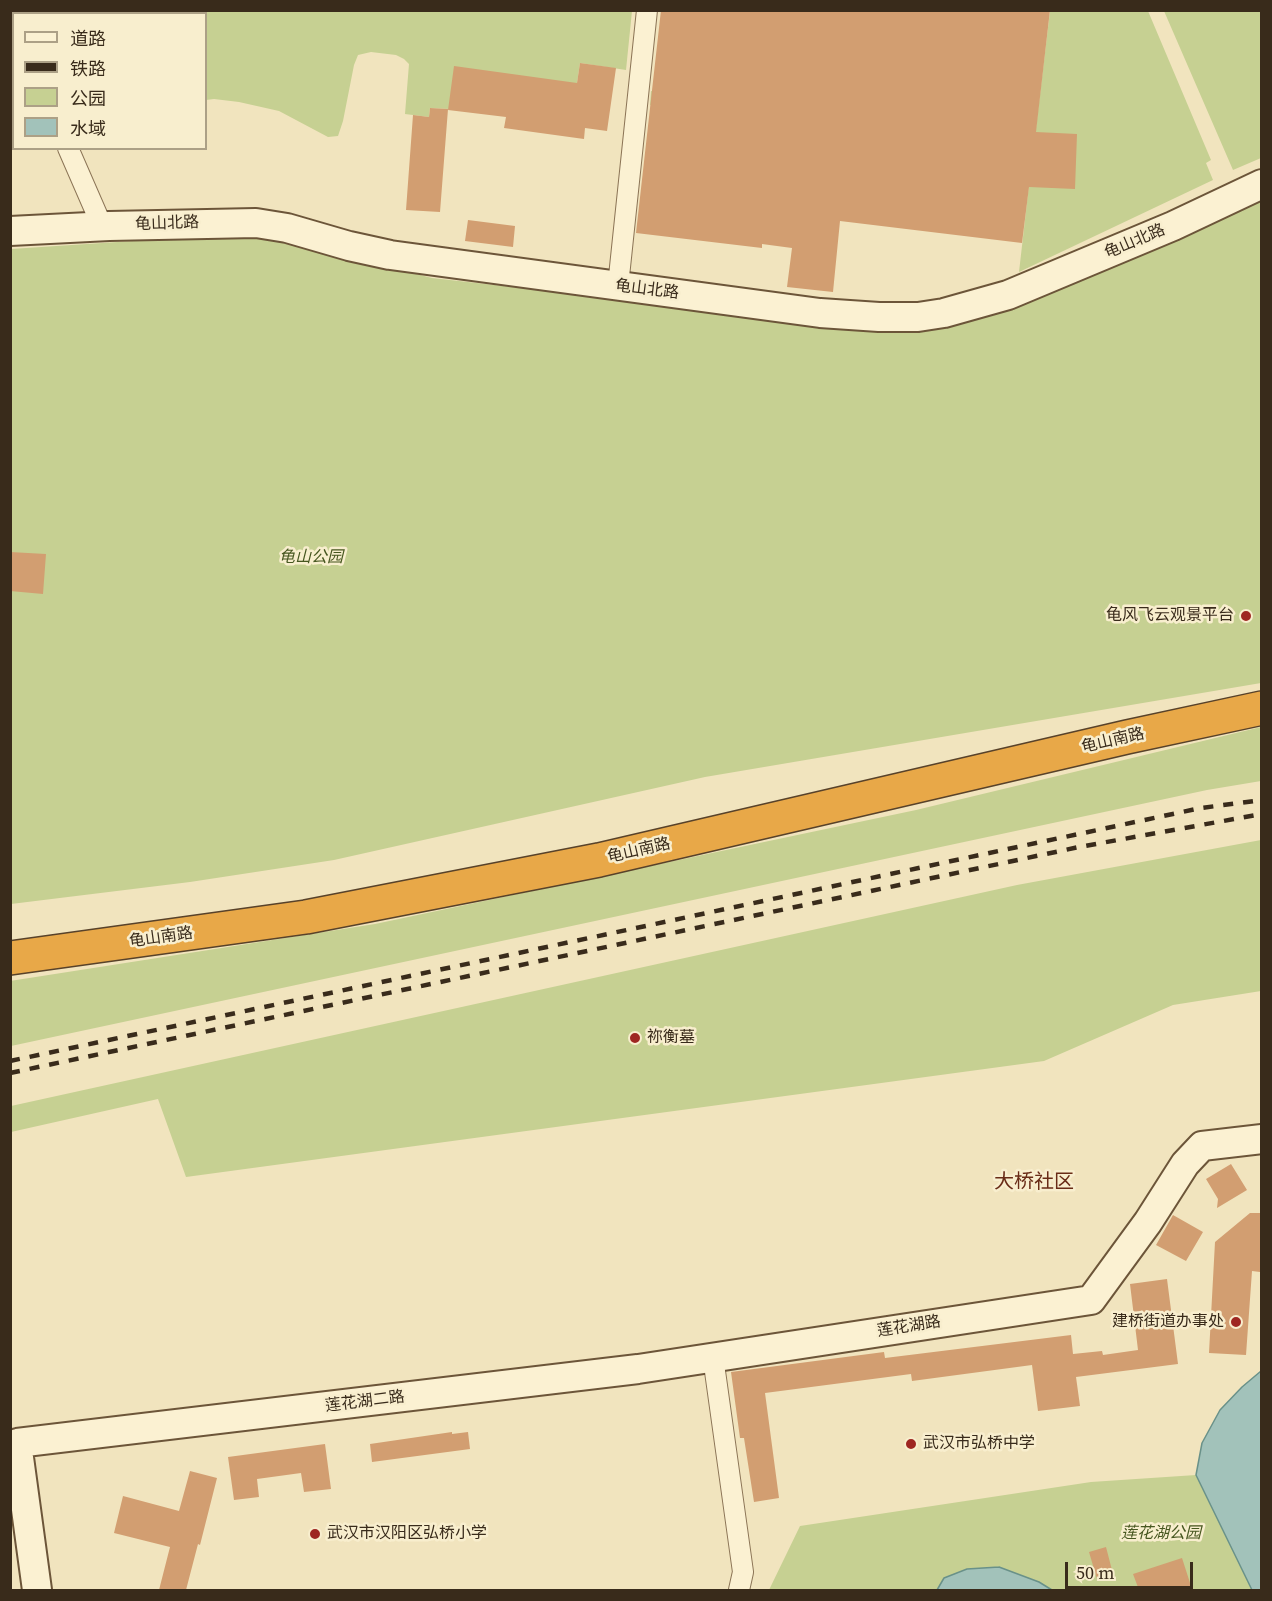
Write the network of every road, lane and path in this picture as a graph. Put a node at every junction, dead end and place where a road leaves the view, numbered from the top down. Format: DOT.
graph roads {
  1 [pos="647,10"];
  2 [pos="69,150"];
  3 [pos="1262,184"];
  4 [pos="102,226"];
  5 [pos="10,231"];
  6 [pos="618,286"];
  7 [pos="1262,698"];
  8 [pos="1262,708"];
  9 [pos="10,938"];
  10 [pos="10,958"];
  11 [pos="1262,1139"];
  12 [pos="713,1357"];
  13 [pos="37,1590"];
  14 [pos="739,1590"];
  1 -- 6 [label="street"];
  2 -- 4 [label="street"];
  3 -- 6 [label="street, 龟山北路"];
  4 -- 5 [label="street, 龟山北路"];
  4 -- 6 [label="street, 龟山北路"];
  7 -- 9 [label="highway, 龟山南路"];
  8 -- 10 [label="highway, 龟山南路"];
  11 -- 12 [label="street, 莲花湖路"];
  12 -- 13 [label="street, 莲花湖二路"];
  12 -- 14 [label="street"];
}
